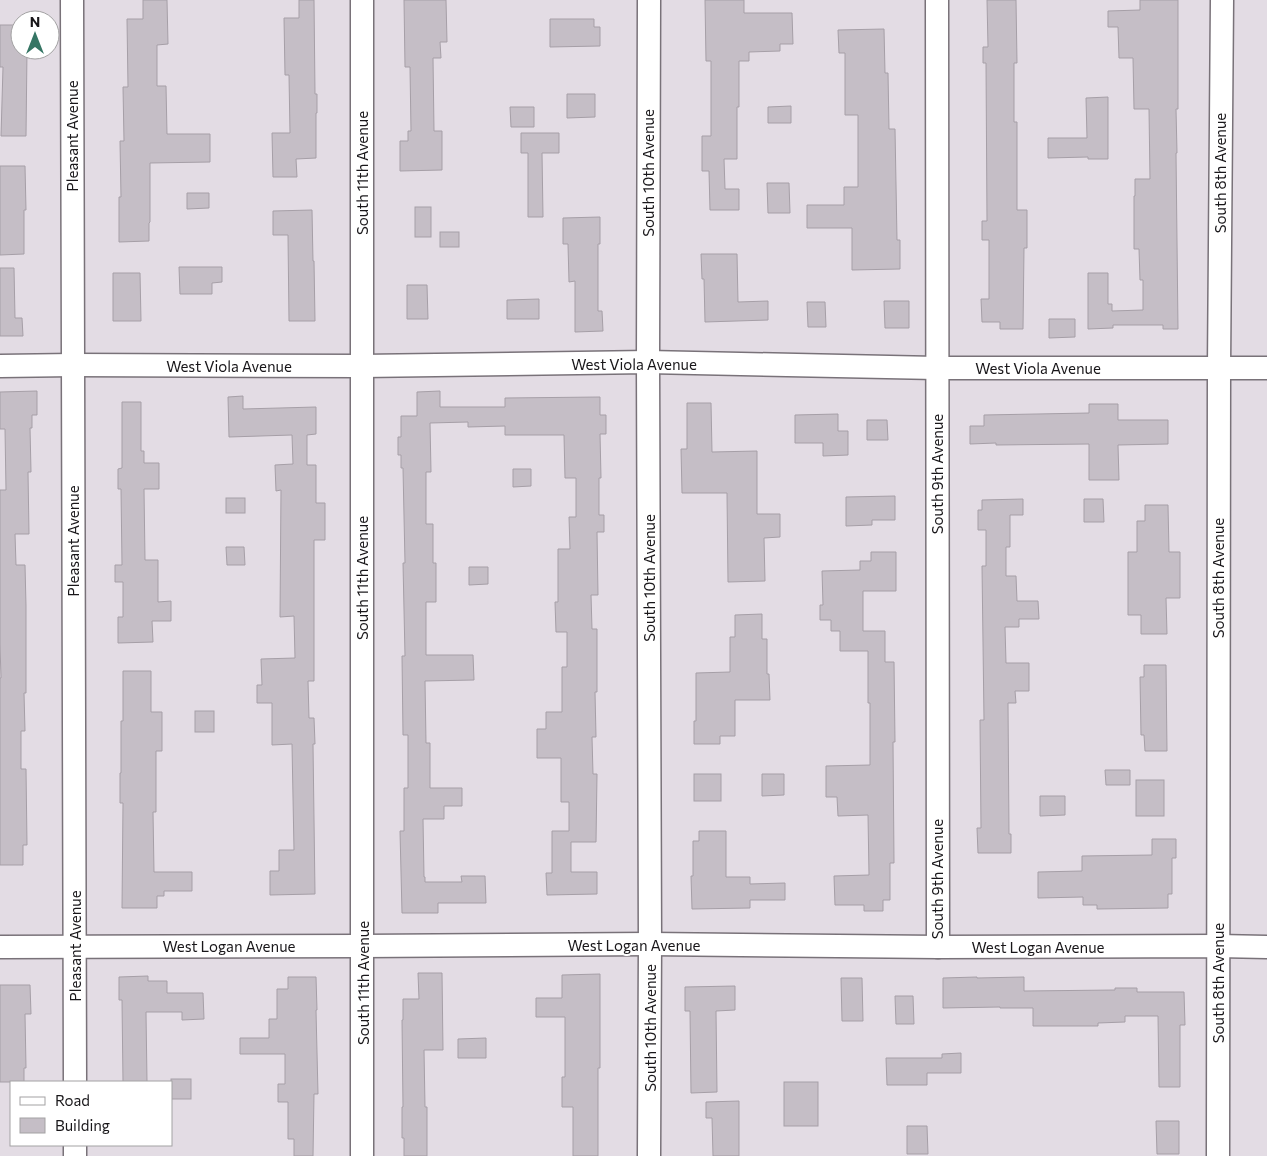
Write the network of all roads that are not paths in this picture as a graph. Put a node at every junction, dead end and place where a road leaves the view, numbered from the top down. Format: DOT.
graph roads {
  1 [pos="72,0"];
  2 [pos="362,0"];
  3 [pos="649,0"];
  4 [pos="937,0"];
  5 [pos="1222,0"];
  6 [pos="648,362"];
  7 [pos="73,365"];
  8 [pos="0,366"];
  9 [pos="362,366"];
  10 [pos="1219,367"];
  11 [pos="936,368"];
  12 [pos="1267,368"];
  13 [pos="650,944"];
  14 [pos="75,946"];
  15 [pos="363,946"];
  16 [pos="1218,946"];
  17 [pos="0,947"];
  18 [pos="938,947"];
  19 [pos="1267,947"];
  20 [pos="75,1081"];
  21 [pos="362,1156"];
  22 [pos="649,1156"];
  23 [pos="1218,1156"];
  1 -- 7 [label="street, Pleasant Avenue"];
  2 -- 9 [label="street, South 11th Avenue"];
  3 -- 6 [label="street, South 10th Avenue"];
  4 -- 11 [label="street, South 9th Avenue"];
  5 -- 10 [label="street, South 8th Avenue"];
  6 -- 9 [label="street, West Viola Avenue"];
  6 -- 11 [label="street, West Viola Avenue"];
  6 -- 13 [label="street, South 10th Avenue"];
  7 -- 8 [label="street, West Viola Avenue"];
  7 -- 9 [label="street, West Viola Avenue"];
  7 -- 14 [label="street, Pleasant Avenue"];
  9 -- 15 [label="street, South 11th Avenue"];
  10 -- 11 [label="street, West Viola Avenue"];
  10 -- 12 [label="street, West Viola Avenue"];
  10 -- 16 [label="street, South 8th Avenue"];
  11 -- 18 [label="street, South 9th Avenue"];
  13 -- 15 [label="street, West Logan Avenue"];
  13 -- 18 [label="street, West Logan Avenue"];
  13 -- 22 [label="street, South 10th Avenue"];
  14 -- 15 [label="street, West Logan Avenue"];
  14 -- 17 [label="street, West Logan Avenue"];
  14 -- 20 [label="street, Pleasant Avenue"];
  15 -- 21 [label="street, South 11th Avenue"];
  16 -- 18 [label="street, West Logan Avenue"];
  16 -- 19 [label="street, West Logan Avenue"];
  16 -- 23 [label="street, South 8th Avenue"];
}
